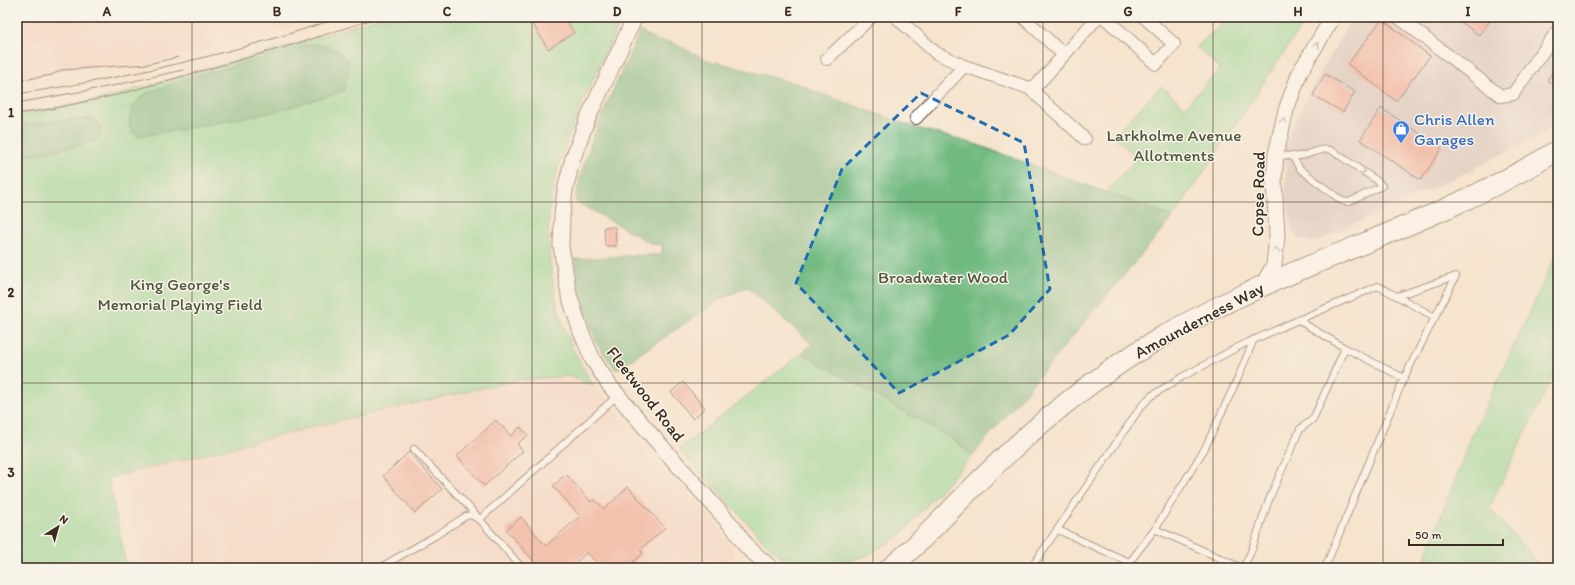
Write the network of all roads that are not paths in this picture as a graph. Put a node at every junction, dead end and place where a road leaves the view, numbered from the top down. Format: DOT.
graph roads {
  1 [pos="635,17"];
  2 [pos="871,17"];
  3 [pos="896,17"];
  4 [pos="1023,17"];
  5 [pos="1098,17"];
  6 [pos="1104,17"];
  7 [pos="1144,17"];
  8 [pos="1333,17"];
  9 [pos="1398,17"];
  10 [pos="1558,30"];
  11 [pos="1064,55"];
  12 [pos="827,59"];
  13 [pos="964,66"];
  14 [pos="1029,88"];
  15 [pos="916,118"];
  16 [pos="1085,139"];
  17 [pos="1558,150"];
  18 [pos="1276,154"];
  19 [pos="1292,156"];
  20 [pos="1262,286"];
  21 [pos="1397,296"];
  22 [pos="1435,317"];
  23 [pos="1298,320"];
  24 [pos="1254,340"];
  25 [pos="1345,348"];
  26 [pos="1404,378"];
  27 [pos="618,395"];
  28 [pos="414,449"];
  29 [pos="479,520"];
  30 [pos="1155,529"];
  31 [pos="1058,530"];
  32 [pos="746,546"];
  33 [pos="386,564"];
  34 [pos="1127,565"];
  35 [pos="522,568"];
  36 [pos="753,568"];
  37 [pos="771,568"];
  38 [pos="890,568"];
  39 [pos="1031,568"];
  40 [pos="1243,568"];
  41 [pos="1325,568"];
  1 -- 27 [label="street, Fleetwood Road"];
  2 -- 12 [label="street"];
  3 -- 13 [label="street"];
  4 -- 11 [label="street"];
  5 -- 11 [label="street"];
  6 -- 7 [label="street"];
  18 -- 8 [label="street, Copse Road, one-way"];
  9 -- 10 [label="street"];
  11 -- 14 [label="street"];
  13 -- 14 [label="street"];
  13 -- 15 [label="street"];
  14 -- 16 [label="street"];
  17 -- 20 [label="highway, Amounderness Way"];
  18 -- 19 [label="lane"];
  20 -- 18 [label="street, Copse Road, one-way"];
  19 -- 19 [label="lane, one-way"];
  20 -- 38 [label="highway, Amounderness Way"];
  21 -- 22 [label="lane"];
  21 -- 22 [label="lane"];
  21 -- 23 [label="lane"];
  22 -- 26 [label="lane"];
  23 -- 24 [label="lane"];
  23 -- 25 [label="lane"];
  24 -- 30 [label="lane"];
  24 -- 31 [label="lane"];
  25 -- 26 [label="lane"];
  25 -- 40 [label="lane"];
  26 -- 41 [label="lane"];
  27 -- 29 [label="lane"];
  27 -- 32 [label="street, Fleetwood Road"];
  28 -- 29 [label="lane"];
  29 -- 33 [label="lane"];
  29 -- 35 [label="lane"];
  30 -- 34 [label="lane"];
  30 -- 40 [label="lane"];
  31 -- 34 [label="lane"];
  31 -- 39 [label="lane"];
  32 -- 36 [label="street, Fleetwood Road"];
  32 -- 37 [label="street, Fleetwood Road"];
}
